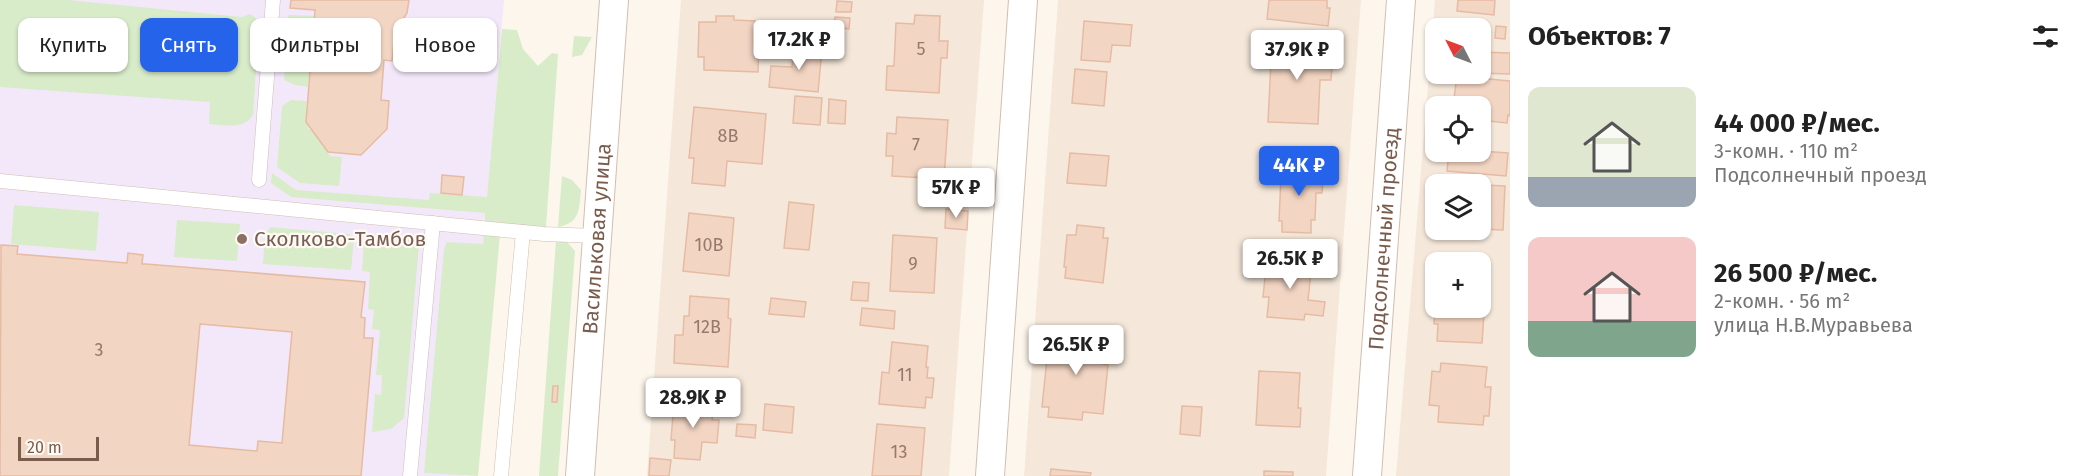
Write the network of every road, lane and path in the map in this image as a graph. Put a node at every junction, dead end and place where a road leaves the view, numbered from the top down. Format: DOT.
graph roads {
  1 [pos="273,0"];
  2 [pos="614,0"];
  3 [pos="1023,0"];
  4 [pos="1401,0"];
  5 [pos="259,180"];
  6 [pos="0,181"];
  7 [pos="433,223"];
  8 [pos="523,232"];
  9 [pos="596,236"];
  10 [pos="410,476"];
  11 [pos="501,476"];
  12 [pos="580,476"];
  13 [pos="990,476"];
  14 [pos="1367,476"];
  1 -- 5 [label="lane"];
  2 -- 9 [label="street, Васильковая улица"];
  3 -- 13 [label="street"];
  4 -- 14 [label="street, Подсолнечный проезд"];
  6 -- 7 [label="lane"];
  7 -- 8 [label="lane"];
  7 -- 10 [label="lane"];
  8 -- 9 [label="lane"];
  8 -- 11 [label="lane"];
  9 -- 12 [label="street, Васильковая улица"];
}
